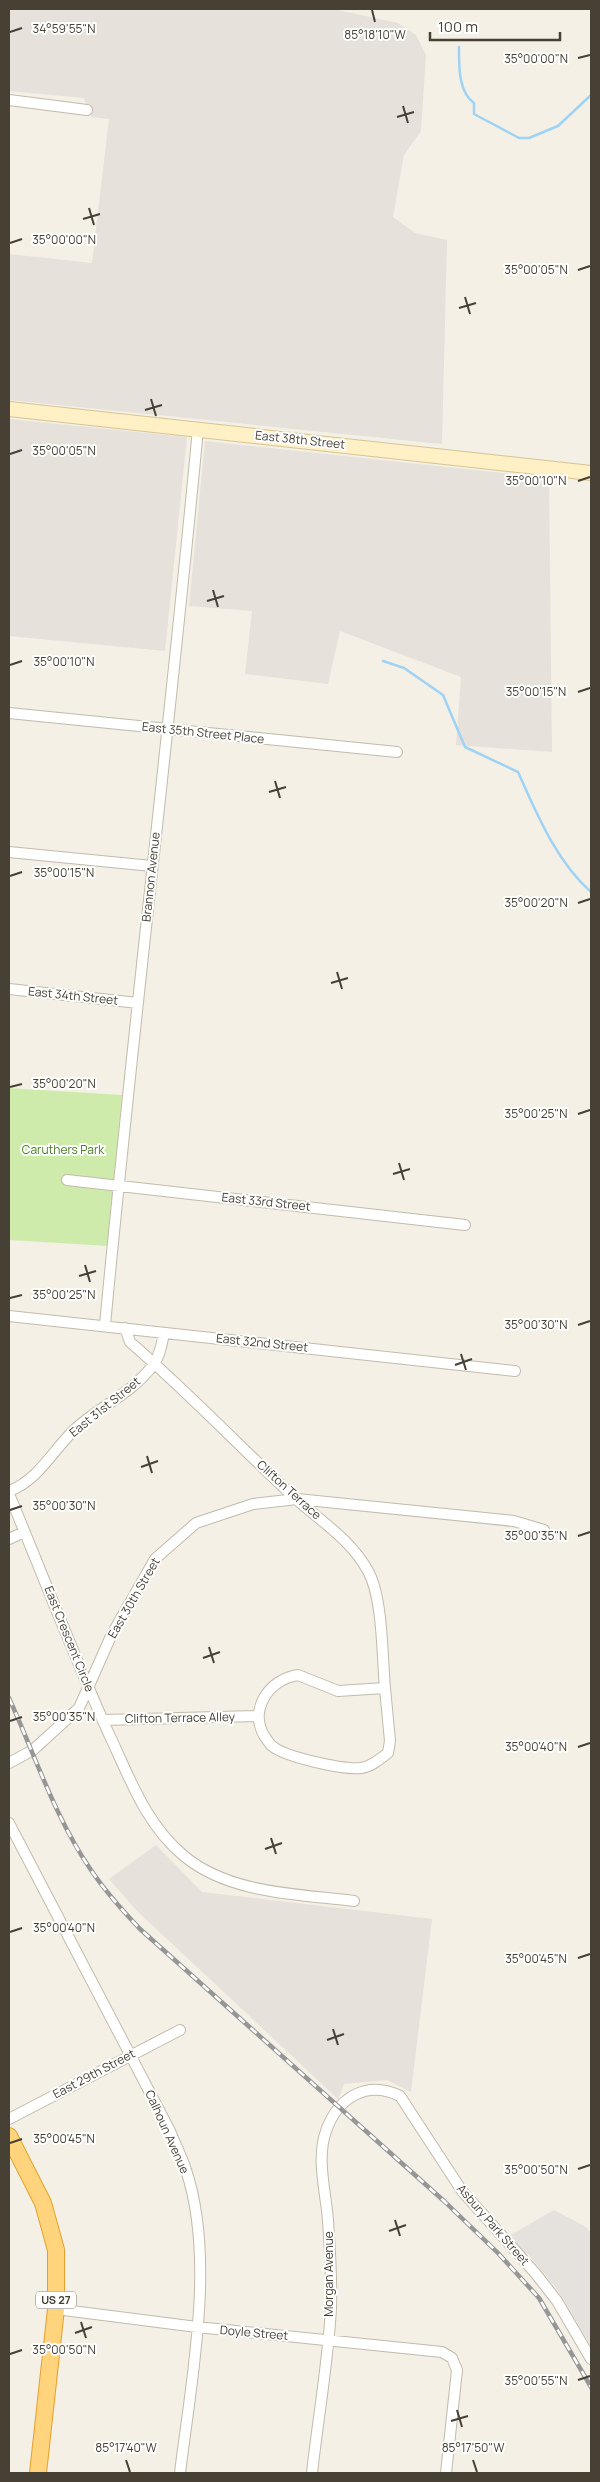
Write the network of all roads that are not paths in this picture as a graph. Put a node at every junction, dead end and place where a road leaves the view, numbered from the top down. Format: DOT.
graph roads {
  1 [pos="9,100"];
  2 [pos="87,110"];
  3 [pos="9,409"];
  4 [pos="198,429"];
  5 [pos="591,473"];
  6 [pos="9,714"];
  7 [pos="167,729"];
  8 [pos="398,752"];
  9 [pos="9,852"];
  10 [pos="152,866"];
  11 [pos="9,989"];
  12 [pos="138,1003"];
  13 [pos="68,1180"];
  14 [pos="118,1186"];
  15 [pos="465,1225"];
  16 [pos="9,1316"];
  17 [pos="105,1325"];
  18 [pos="125,1328"];
  19 [pos="164,1332"];
  20 [pos="155,1364"];
  21 [pos="515,1372"];
  22 [pos="9,1492"];
  23 [pos="297,1499"];
  24 [pos="544,1530"];
  25 [pos="24,1532"];
  26 [pos="9,1539"];
  27 [pos="88,1688"];
  28 [pos="385,1688"];
  29 [pos="258,1716"];
  30 [pos="103,1720"];
  31 [pos="9,1763"];
  32 [pos="9,1824"];
  33 [pos="354,1901"];
  34 [pos="180,2030"];
  35 [pos="130,2055"];
  36 [pos="340,2108"];
  37 [pos="9,2119"];
  38 [pos="9,2136"];
  39 [pos="56,2309"];
  40 [pos="197,2328"];
  41 [pos="327,2339"];
  42 [pos="591,2359"];
  43 [pos="38,2473"];
  44 [pos="180,2473"];
  45 [pos="312,2473"];
  46 [pos="446,2473"];
  1 -- 2 [label="street"];
  3 -- 4 [label="main road, East 38th Street"];
  4 -- 5 [label="main road, East 38th Street"];
  4 -- 7 [label="street, Brannon Avenue"];
  6 -- 7 [label="street, East 35th Street Place"];
  7 -- 8 [label="street, East 35th Street Place"];
  7 -- 10 [label="street, Brannon Avenue"];
  9 -- 10 [label="street"];
  10 -- 12 [label="street, Brannon Avenue"];
  11 -- 12 [label="street, East 34th Street"];
  12 -- 14 [label="street, Brannon Avenue"];
  13 -- 14 [label="street, East 33rd Street"];
  14 -- 15 [label="street, East 33rd Street"];
  14 -- 17 [label="street, Brannon Avenue"];
  16 -- 17 [label="street, East 32nd Street"];
  17 -- 18 [label="street, East 32nd Street"];
  18 -- 19 [label="street, East 32nd Street"];
  18 -- 20 [label="street, Clifton Terrace"];
  19 -- 20 [label="street, East 31st Street"];
  19 -- 21 [label="street, East 32nd Street"];
  20 -- 22 [label="street, East 31st Street"];
  20 -- 23 [label="street, Clifton Terrace"];
  22 -- 25 [label="street, East Crescent Circle"];
  23 -- 24 [label="street, East 30th Street"];
  23 -- 27 [label="street, East 30th Street"];
  23 -- 28 [label="street, Clifton Terrace"];
  25 -- 26 [label="street"];
  25 -- 27 [label="street, East Crescent Circle"];
  27 -- 30 [label="street, East Crescent Circle"];
  27 -- 31 [label="street, East 30th Street"];
  28 -- 29 [label="street"];
  28 -- 29 [label="street, Clifton Terrace"];
  29 -- 30 [label="street, Clifton Terrace Alley"];
  30 -- 33 [label="street, East Crescent Circle"];
  32 -- 35 [label="street, Calhoun Avenue"];
  34 -- 35 [label="street, East 29th Street"];
  35 -- 37 [label="street, East 29th Street"];
  35 -- 40 [label="street, Calhoun Avenue"];
  36 -- 41 [label="street, Morgan Avenue"];
  36 -- 42 [label="street, Asbury Park Street"];
  38 -- 39 [label="highway, US 27"];
  39 -- 40 [label="street, Doyle Street"];
  39 -- 43 [label="highway, US 27"];
  40 -- 41 [label="street, Doyle Street"];
  40 -- 44 [label="street, Calhoun Avenue"];
  41 -- 45 [label="street, Morgan Avenue"];
  41 -- 46 [label="street, Doyle Street"];
}
